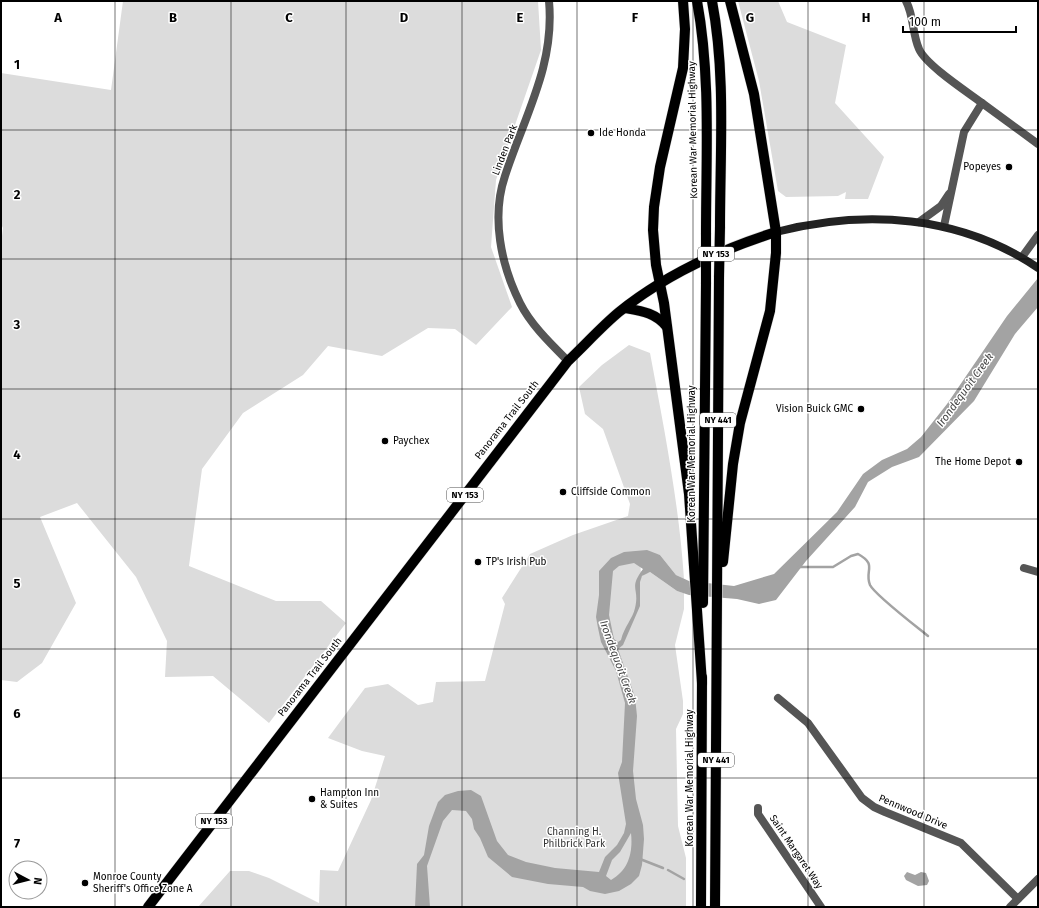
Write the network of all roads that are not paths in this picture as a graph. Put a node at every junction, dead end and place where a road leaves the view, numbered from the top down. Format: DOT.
graph roads {
  1 [pos="549,1"];
  2 [pos="684,1"];
  3 [pos="697,1"];
  4 [pos="712,1"];
  5 [pos="730,1"];
  6 [pos="906,1"];
  7 [pos="982,103"];
  8 [pos="1038,144"];
  9 [pos="952,190"];
  10 [pos="919,222"];
  11 [pos="944,226"];
  12 [pos="776,232"];
  13 [pos="1038,235"];
  14 [pos="1022,257"];
  15 [pos="1038,268"];
  16 [pos="660,284"];
  17 [pos="625,308"];
  18 [pos="668,327"];
  19 [pos="568,361"];
  20 [pos="699,563"];
  21 [pos="720,563"];
  22 [pos="1024,568"];
  23 [pos="1038,572"];
  24 [pos="778,698"];
  25 [pos="758,808"];
  26 [pos="1038,879"];
  27 [pos="1018,898"];
  28 [pos="148,907"];
  29 [pos="701,907"];
  30 [pos="715,907"];
  31 [pos="821,907"];
  32 [pos="1010,907"];
  1 -- 19 [label="street, Linden Park"];
  2 -- 16 [label="main road"];
  3 -- 20 [label="main road, Korean War Memorial Highway / NY 441, bridge"];
  4 -- 21 [label="main road, NY 441, bridge"];
  5 -- 12 [label="main road"];
  6 -- 7 [label="street"];
  7 -- 8 [label="street"];
  7 -- 9 [label="street"];
  9 -- 10 [label="street"];
  9 -- 11 [label="street"];
  10 -- 11 [label="main road, Panorama Trail South"];
  10 -- 12 [label="main road, Panorama Trail South"];
  11 -- 14 [label="main road, Panorama Trail South"];
  12 -- 16 [label="main road, Panorama Trail South / NY 153"];
  12 -- 21 [label="main road"];
  13 -- 14 [label="street"];
  14 -- 15 [label="main road, Panorama Trail South"];
  16 -- 17 [label="main road, Panorama Trail South / NY 153"];
  16 -- 18 [label="main road"];
  17 -- 18 [label="main road"];
  17 -- 19 [label="main road, Panorama Trail South / NY 153"];
  18 -- 20 [label="main road"];
  19 -- 28 [label="main road, Panorama Trail South / NY 153"];
  20 -- 29 [label="main road, Korean War Memorial Highway / NY 441"];
  21 -- 30 [label="main road, NY 441"];
  22 -- 23 [label="street"];
  24 -- 27 [label="street, Pennwood Drive"];
  25 -- 31 [label="street, Saint Margaret Way"];
  26 -- 27 [label="street"];
  27 -- 32 [label="street"];
}
